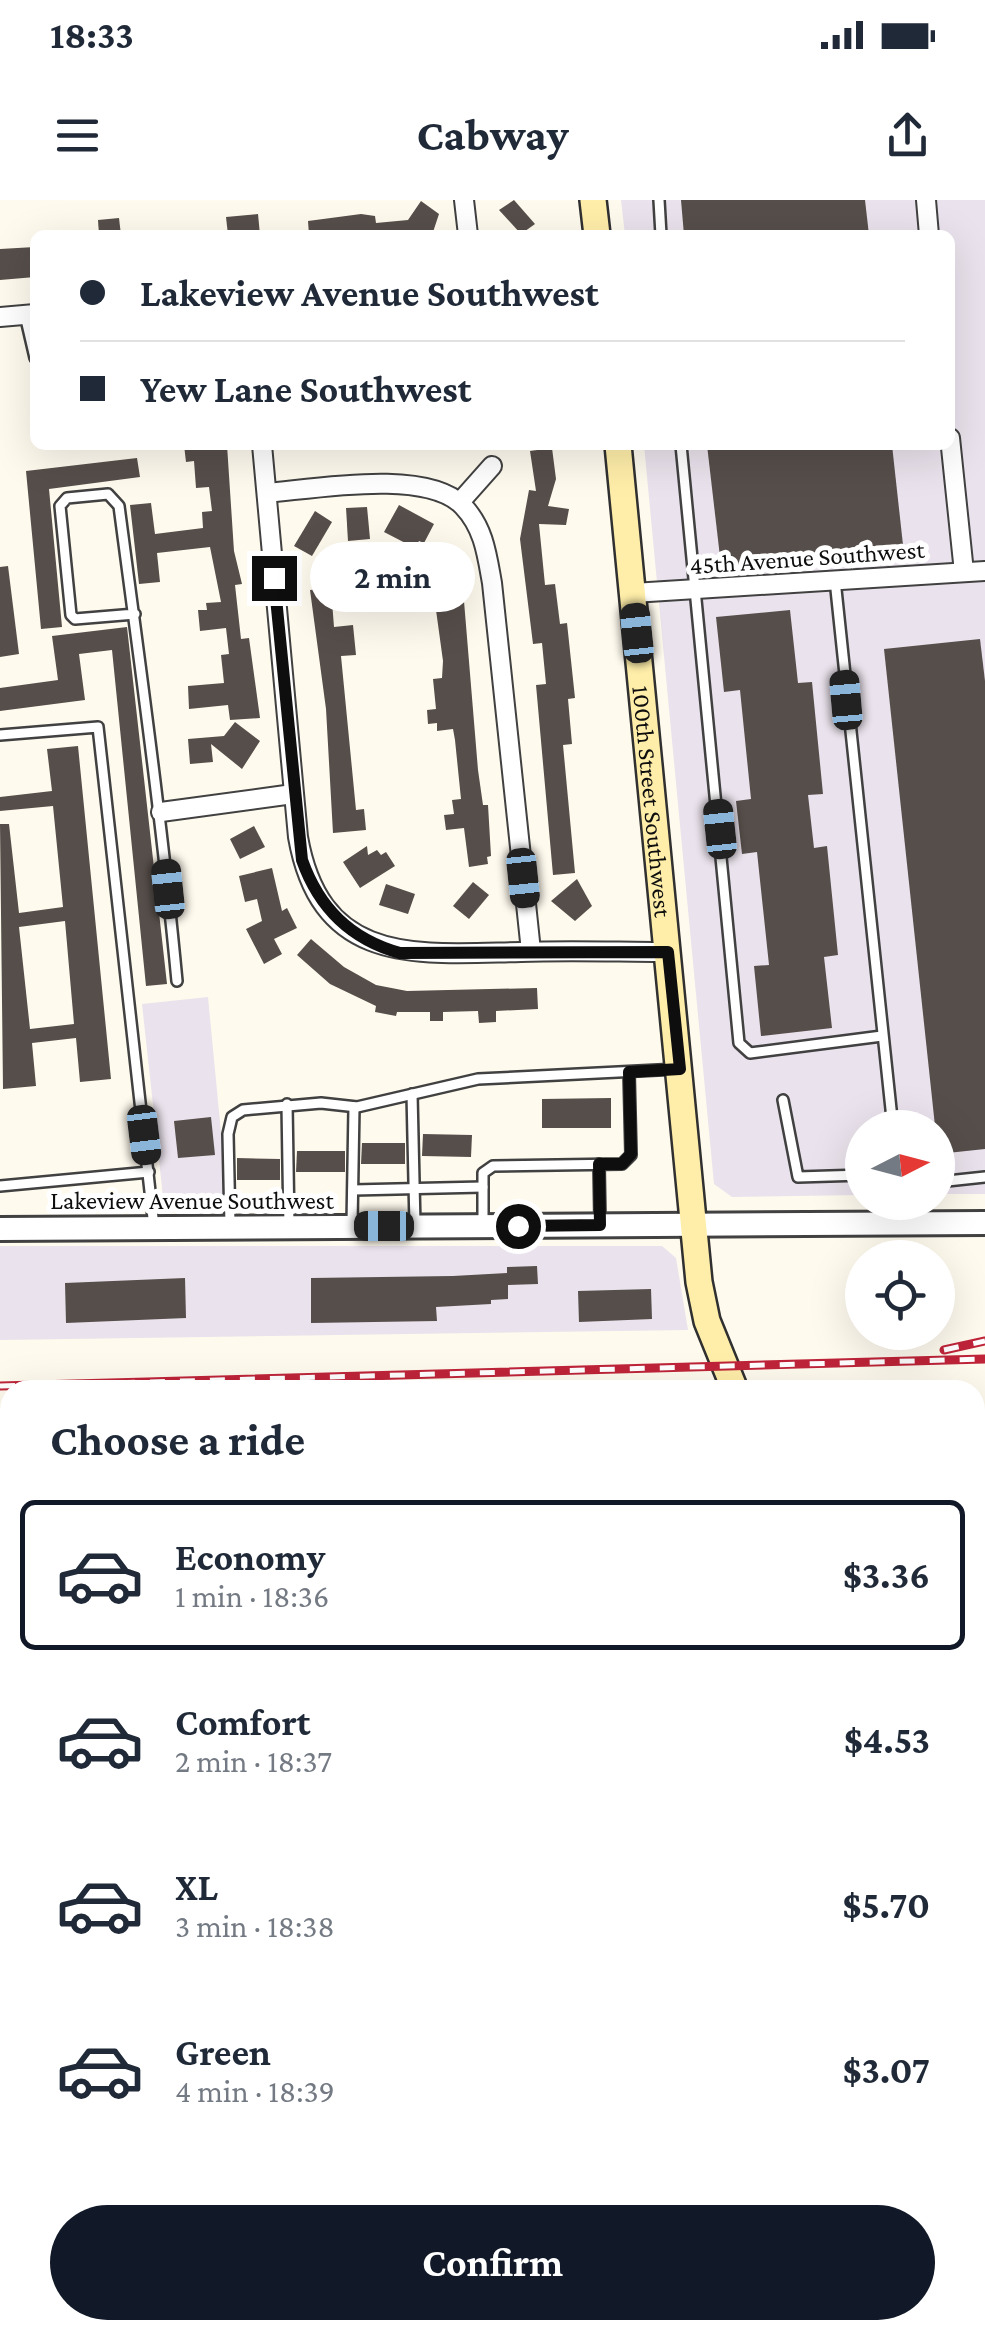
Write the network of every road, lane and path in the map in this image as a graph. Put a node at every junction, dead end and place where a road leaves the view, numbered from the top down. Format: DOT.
graph roads {
  1 [pos="464,200"];
  2 [pos="593,200"];
  3 [pos="659,200"];
  4 [pos="926,200"];
  5 [pos="467,230"];
  6 [pos="596,230"];
  7 [pos="661,230"];
  8 [pos="929,230"];
  9 [pos="30,314"];
  10 [pos="0,317"];
  11 [pos="263,450"];
  12 [pos="619,450"];
  13 [pos="682,450"];
  14 [pos="951,450"];
  15 [pos="492,466"];
  16 [pos="267,493"];
  17 [pos="460,502"];
  18 [pos="985,571"];
  19 [pos="964,572"];
  20 [pos="835,580"];
  21 [pos="696,589"];
  22 [pos="633,594"];
  23 [pos="134,614"];
  24 [pos="0,735"];
  25 [pos="293,794"];
  26 [pos="161,812"];
  27 [pos="531,952"];
  28 [pos="668,952"];
  29 [pos="178,981"];
  30 [pos="882,1036"];
  31 [pos="680,1069"];
  32 [pos="629,1072"];
  33 [pos="412,1094"];
  34 [pos="783,1100"];
  35 [pos="288,1104"];
  36 [pos="354,1107"];
  37 [pos="891,1110"];
  38 [pos="599,1164"];
  39 [pos="149,1172"];
  40 [pos="845,1176"];
  41 [pos="985,1178"];
  42 [pos="955,1181"];
  43 [pos="0,1186"];
  44 [pos="414,1187"];
  45 [pos="483,1187"];
  46 [pos="352,1190"];
  47 [pos="985,1223"];
  48 [pos="694,1224"];
  49 [pos="600,1225"];
  50 [pos="415,1226"];
  51 [pos="483,1226"];
  52 [pos="289,1227"];
  53 [pos="352,1227"];
  54 [pos="154,1228"];
  55 [pos="230,1228"];
  56 [pos="0,1229"];
  57 [pos="730,1380"];
  1 -- 5 [label="street"];
  2 -- 6 [label="main road"];
  3 -- 7 [label="lane"];
  4 -- 8 [label="street"];
  9 -- 10 [label="street"];
  11 -- 16 [label="street"];
  12 -- 22 [label="main road, 100th Street Southwest"];
  13 -- 21 [label="lane"];
  14 -- 19 [label="street"];
  15 -- 17 [label="street"];
  16 -- 17 [label="street"];
  16 -- 25 [label="street"];
  17 -- 27 [label="street"];
  18 -- 19 [label="street, 45th Avenue Southwest"];
  19 -- 20 [label="street, 45th Avenue Southwest"];
  20 -- 21 [label="street, 45th Avenue Southwest"];
  20 -- 30 [label="lane"];
  21 -- 22 [label="street, 45th Avenue Southwest"];
  21 -- 30 [label="lane"];
  22 -- 28 [label="main road, 100th Street Southwest"];
  23 -- 23 [label="lane"];
  23 -- 26 [label="lane"];
  24 -- 39 [label="lane"];
  25 -- 26 [label="street"];
  25 -- 27 [label="street"];
  26 -- 29 [label="lane"];
  27 -- 28 [label="street"];
  28 -- 31 [label="main road, 100th Street Southwest"];
  30 -- 37 [label="lane"];
  31 -- 32 [label="lane"];
  31 -- 48 [label="main road, 100th Street Southwest"];
  32 -- 33 [label="lane"];
  32 -- 38 [label="lane"];
  33 -- 36 [label="lane"];
  33 -- 44 [label="lane"];
  34 -- 40 [label="lane"];
  35 -- 36 [label="lane"];
  35 -- 52 [label="lane"];
  35 -- 55 [label="lane"];
  36 -- 46 [label="lane"];
  38 -- 45 [label="lane"];
  38 -- 49 [label="lane"];
  39 -- 43 [label="lane"];
  39 -- 54 [label="lane"];
  41 -- 42 [label="lane"];
  44 -- 45 [label="lane"];
  44 -- 46 [label="lane"];
  44 -- 50 [label="lane"];
  45 -- 51 [label="lane"];
  46 -- 53 [label="lane"];
  47 -- 48 [label="street, Lakeview Avenue Southwest"];
  48 -- 49 [label="street, Lakeview Avenue Southwest"];
  48 -- 57 [label="main road, 100th Street Southwest"];
  49 -- 51 [label="street, Lakeview Avenue Southwest"];
  50 -- 51 [label="street, Lakeview Avenue Southwest"];
  50 -- 53 [label="street, Lakeview Avenue Southwest"];
  52 -- 53 [label="street, Lakeview Avenue Southwest"];
  52 -- 55 [label="street, Lakeview Avenue Southwest"];
  54 -- 55 [label="street, Lakeview Avenue Southwest"];
  54 -- 56 [label="street, Lakeview Avenue Southwest"];
}
